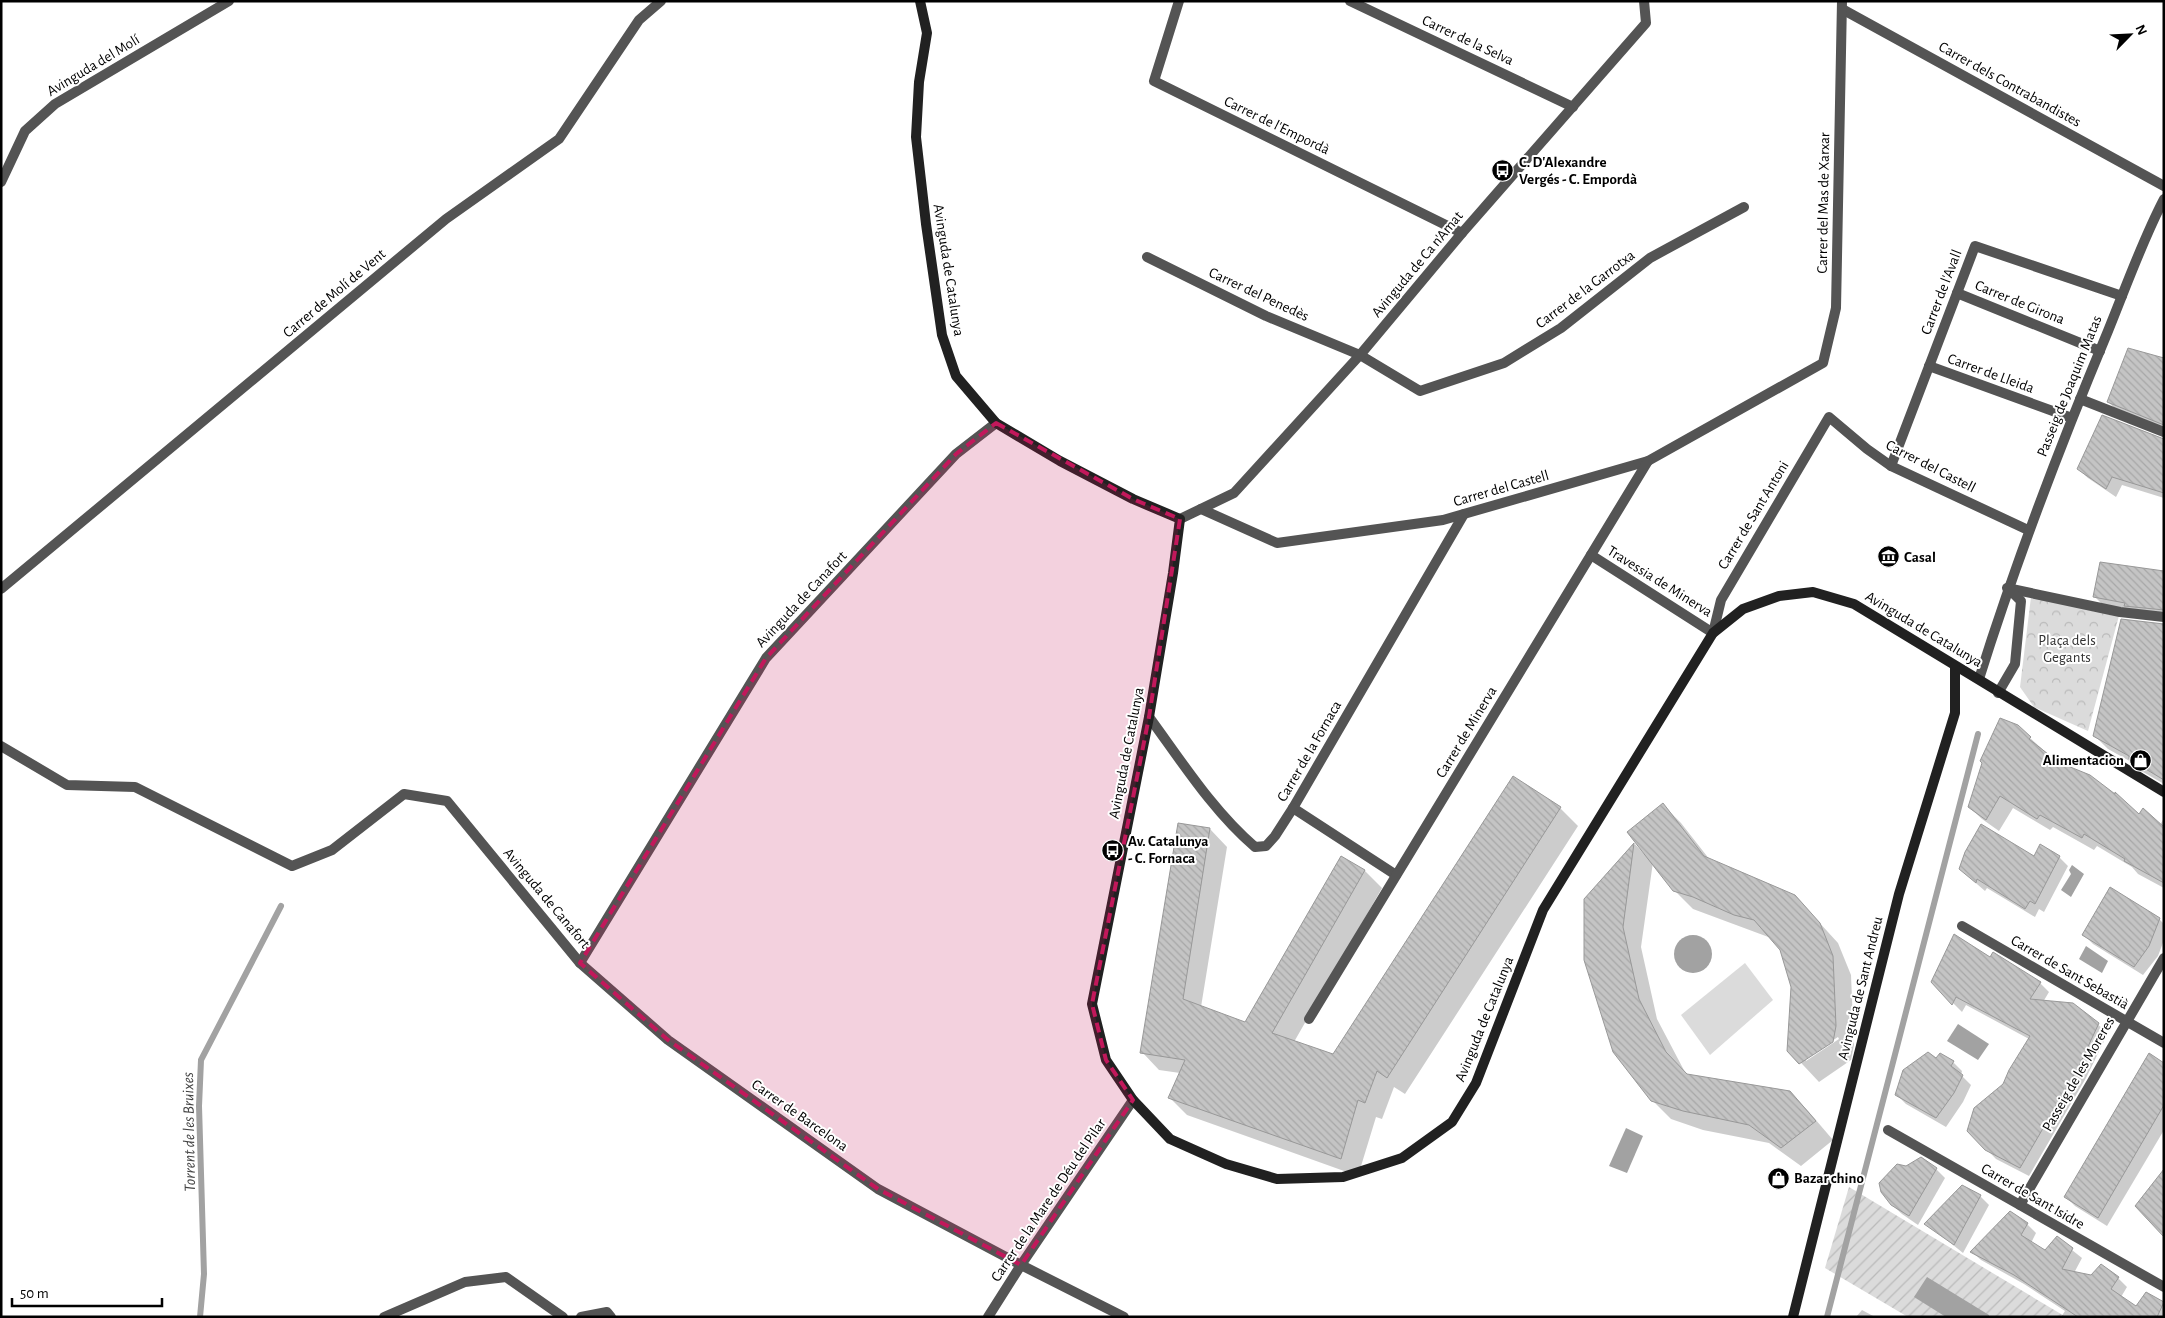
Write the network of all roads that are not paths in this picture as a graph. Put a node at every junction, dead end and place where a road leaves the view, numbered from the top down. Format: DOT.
graph roads {
  1 [pos="229,1"];
  2 [pos="661,1"];
  3 [pos="920,1"];
  4 [pos="1179,1"];
  5 [pos="1350,1"];
  6 [pos="1644,1"];
  7 [pos="1842,5"];
  8 [pos="1573,106"];
  9 [pos="1,182"];
  10 [pos="2164,186"];
  11 [pos="2164,198"];
  12 [pos="1744,207"];
  13 [pos="2161,210"];
  14 [pos="1462,233"];
  15 [pos="1147,257"];
  16 [pos="1957,293"];
  17 [pos="2122,296"];
  18 [pos="2100,350"];
  19 [pos="1360,355"];
  20 [pos="1929,366"];
  21 [pos="1793,380"];
  22 [pos="2080,398"];
  23 [pos="1829,417"];
  24 [pos="2072,418"];
  25 [pos="996,423"];
  26 [pos="2164,432"];
  27 [pos="1648,461"];
  28 [pos="1891,466"];
  29 [pos="1201,509"];
  30 [pos="1464,514"];
  31 [pos="1180,519"];
  32 [pos="2028,530"];
  33 [pos="1591,555"];
  34 [pos="2008,588"];
  35 [pos="1,589"];
  36 [pos="2164,617"];
  37 [pos="1713,633"];
  38 [pos="1955,667"];
  39 [pos="1979,679"];
  40 [pos="1998,692"];
  41 [pos="1149,717"];
  42 [pos="1,746"];
  43 [pos="2164,792"];
  44 [pos="1293,808"];
  45 [pos="1396,875"];
  46 [pos="1962,926"];
  47 [pos="2164,958"];
  48 [pos="580,962"];
  49 [pos="1309,1020"];
  50 [pos="2126,1022"];
  51 [pos="2164,1043"];
  52 [pos="1133,1100"];
  53 [pos="1888,1130"];
  54 [pos="2020,1206"];
  55 [pos="1021,1265"];
  56 [pos="2164,1287"];
  57 [pos="384,1317"];
  58 [pos="563,1317"];
  59 [pos="582,1317"];
  60 [pos="611,1317"];
  61 [pos="988,1317"];
  62 [pos="1124,1317"];
  63 [pos="1793,1317"];
  1 -- 9 [label="street, Avinguda del Molí"];
  2 -- 35 [label="street, Carrer de Molí de Vent"];
  3 -- 25 [label="street, Avinguda de Catalunya"];
  4 -- 14 [label="street, Carrer de l'Empordà"];
  5 -- 8 [label="street, Carrer de la Selva"];
  6 -- 8 [label="street, Avinguda de Ca n'Amat"];
  7 -- 10 [label="street, Carrer dels Contrabandistes"];
  7 -- 21 [label="street, Carrer del Mas de Xarxar"];
  8 -- 14 [label="street, Avinguda de Ca n'Amat"];
  11 -- 13 [label="street, Passeig de Joaquim Matas"];
  12 -- 19 [label="street, Carrer de la Garrotxa"];
  13 -- 17 [label="street, Passeig de Joaquim Matas"];
  14 -- 19 [label="street, Avinguda de Ca n'Amat"];
  15 -- 19 [label="street, Carrer del Penedès"];
  16 -- 17 [label="street, Carrer de l'Avall"];
  16 -- 18 [label="street, Carrer de Girona"];
  16 -- 20 [label="street, Carrer de l'Avall"];
  17 -- 18 [label="street, Passeig de Joaquim Matas"];
  18 -- 22 [label="street, Passeig de Joaquim Matas"];
  19 -- 29 [label="street, Avinguda de Ca n'Amat"];
  20 -- 24 [label="street, Carrer de Lleida"];
  20 -- 28 [label="street, Carrer de l'Avall"];
  21 -- 27 [label="street, Carrer del Castell"];
  22 -- 24 [label="street, Passeig de Joaquim Matas"];
  22 -- 26 [label="street"];
  23 -- 28 [label="street, Carrer del Castell"];
  23 -- 37 [label="street, Carrer de Sant Antoni"];
  24 -- 32 [label="street, Passeig de Joaquim Matas"];
  25 -- 31 [label="street, Avinguda de Catalunya"];
  25 -- 48 [label="street, Avinguda de Canafort"];
  27 -- 30 [label="street, Carrer del Castell"];
  27 -- 33 [label="street, Carrer de Minerva"];
  28 -- 32 [label="street, Carrer del Castell"];
  29 -- 30 [label="street, Carrer del Castell"];
  29 -- 31 [label="street, Avinguda de Ca n'Amat"];
  30 -- 44 [label="street, Carrer de la Fornaca"];
  31 -- 41 [label="street, Avinguda de Catalunya"];
  32 -- 34 [label="street, Passeig de Joaquim Matas"];
  33 -- 37 [label="street, Travessia de Minerva"];
  33 -- 45 [label="street, Carrer de Minerva"];
  34 -- 36 [label="street"];
  34 -- 39 [label="street, Passeig de Joaquim Matas"];
  34 -- 40 [label="street"];
  37 -- 38 [label="street, Avinguda de Catalunya"];
  37 -- 52 [label="street, Avinguda de Catalunya"];
  38 -- 39 [label="street, Avinguda de Catalunya"];
  38 -- 63 [label="street, Avinguda de Sant Andreu"];
  39 -- 40 [label="street, Avinguda de Catalunya"];
  40 -- 43 [label="street, Avinguda de Catalunya"];
  41 -- 44 [label="street, Carrer de la Fornaca"];
  41 -- 52 [label="street, Avinguda de Catalunya"];
  42 -- 48 [label="street, Avinguda de Canafort"];
  44 -- 45 [label="street"];
  45 -- 49 [label="street, Carrer de Minerva"];
  46 -- 50 [label="street, Carrer de Sant Sebastià"];
  47 -- 50 [label="street, Passeig de les Moreres"];
  48 -- 55 [label="street, Carrer de Barcelona"];
  50 -- 51 [label="street, Carrer de Sant Sebastià"];
  50 -- 54 [label="street, Passeig de les Moreres"];
  52 -- 55 [label="street, Carrer de la Mare de Déu del Pilar"];
  53 -- 54 [label="street, Carrer de Sant Isidre"];
  54 -- 56 [label="street, Carrer de Sant Isidre"];
  55 -- 61 [label="street, Carrer de la Mare de Déu del Pilar"];
  55 -- 62 [label="street, Carrer de Barcelona"];
  57 -- 58 [label="street"];
  59 -- 60 [label="street"];
}
